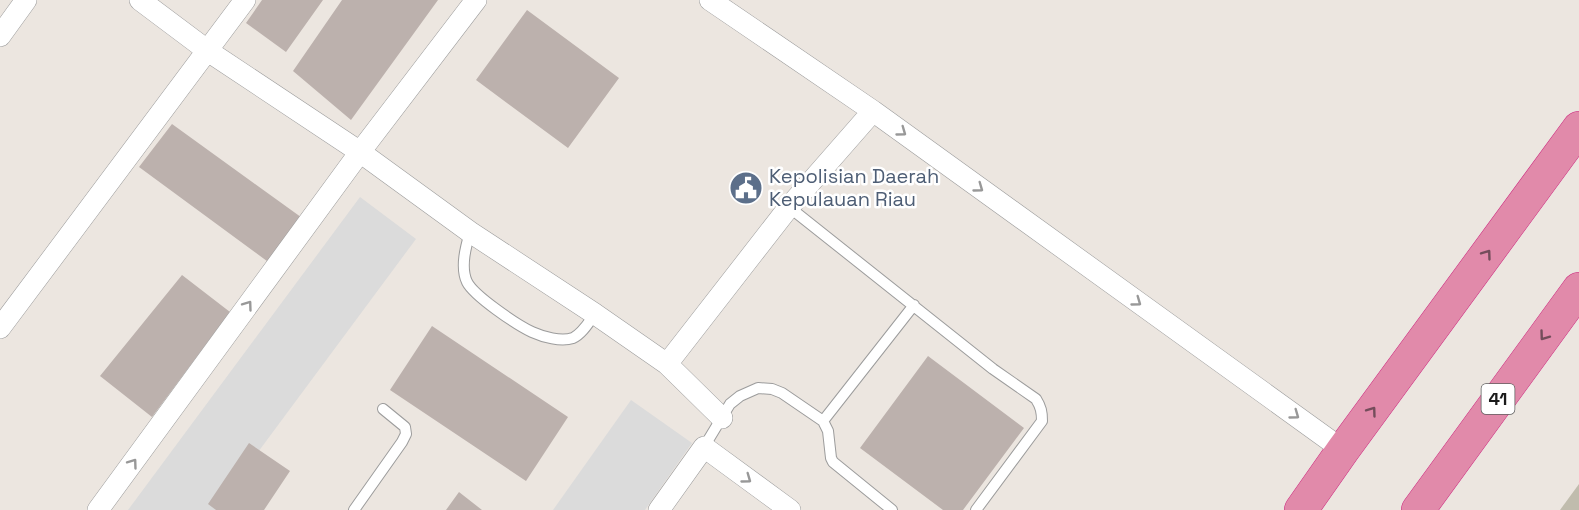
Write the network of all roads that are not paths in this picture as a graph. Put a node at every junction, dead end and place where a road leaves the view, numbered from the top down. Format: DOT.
graph roads {
  1 [pos="26,0"];
  2 [pos="140,0"];
  3 [pos="245,0"];
  4 [pos="476,0"];
  5 [pos="710,0"];
  6 [pos="0,36"];
  7 [pos="208,51"];
  8 [pos="873,111"];
  9 [pos="1579,128"];
  10 [pos="360,152"];
  11 [pos="789,207"];
  12 [pos="470,232"];
  13 [pos="1577,295"];
  14 [pos="914,305"];
  15 [pos="595,314"];
  16 [pos="0,328"];
  17 [pos="667,364"];
  18 [pos="383,409"];
  19 [pos="722,418"];
  20 [pos="823,421"];
  21 [pos="704,447"];
  22 [pos="1343,450"];
  23 [pos="98,510"];
  24 [pos="354,510"];
  25 [pos="659,510"];
  26 [pos="790,510"];
  27 [pos="892,510"];
  28 [pos="976,510"];
  29 [pos="1301,510"];
  30 [pos="1418,510"];
  1 -- 6 [label="street"];
  2 -- 7 [label="street"];
  3 -- 7 [label="street"];
  4 -- 10 [label="street"];
  5 -- 8 [label="street"];
  7 -- 10 [label="street"];
  7 -- 16 [label="street"];
  8 -- 11 [label="street"];
  8 -- 22 [label="street, one-way"];
  22 -- 9 [label="highway, one-way"];
  10 -- 12 [label="street"];
  23 -- 10 [label="street, one-way"];
  11 -- 14 [label="lane"];
  11 -- 17 [label="street"];
  12 -- 15 [label="street"];
  12 -- 15 [label="lane"];
  13 -- 30 [label="highway, 41, one-way"];
  14 -- 20 [label="lane"];
  14 -- 28 [label="lane"];
  15 -- 17 [label="street"];
  17 -- 19 [label="street"];
  18 -- 24 [label="lane"];
  19 -- 20 [label="lane"];
  19 -- 21 [label="lane"];
  20 -- 27 [label="lane"];
  21 -- 25 [label="street"];
  21 -- 26 [label="street, one-way"];
  22 -- 29 [label="highway"];
}
